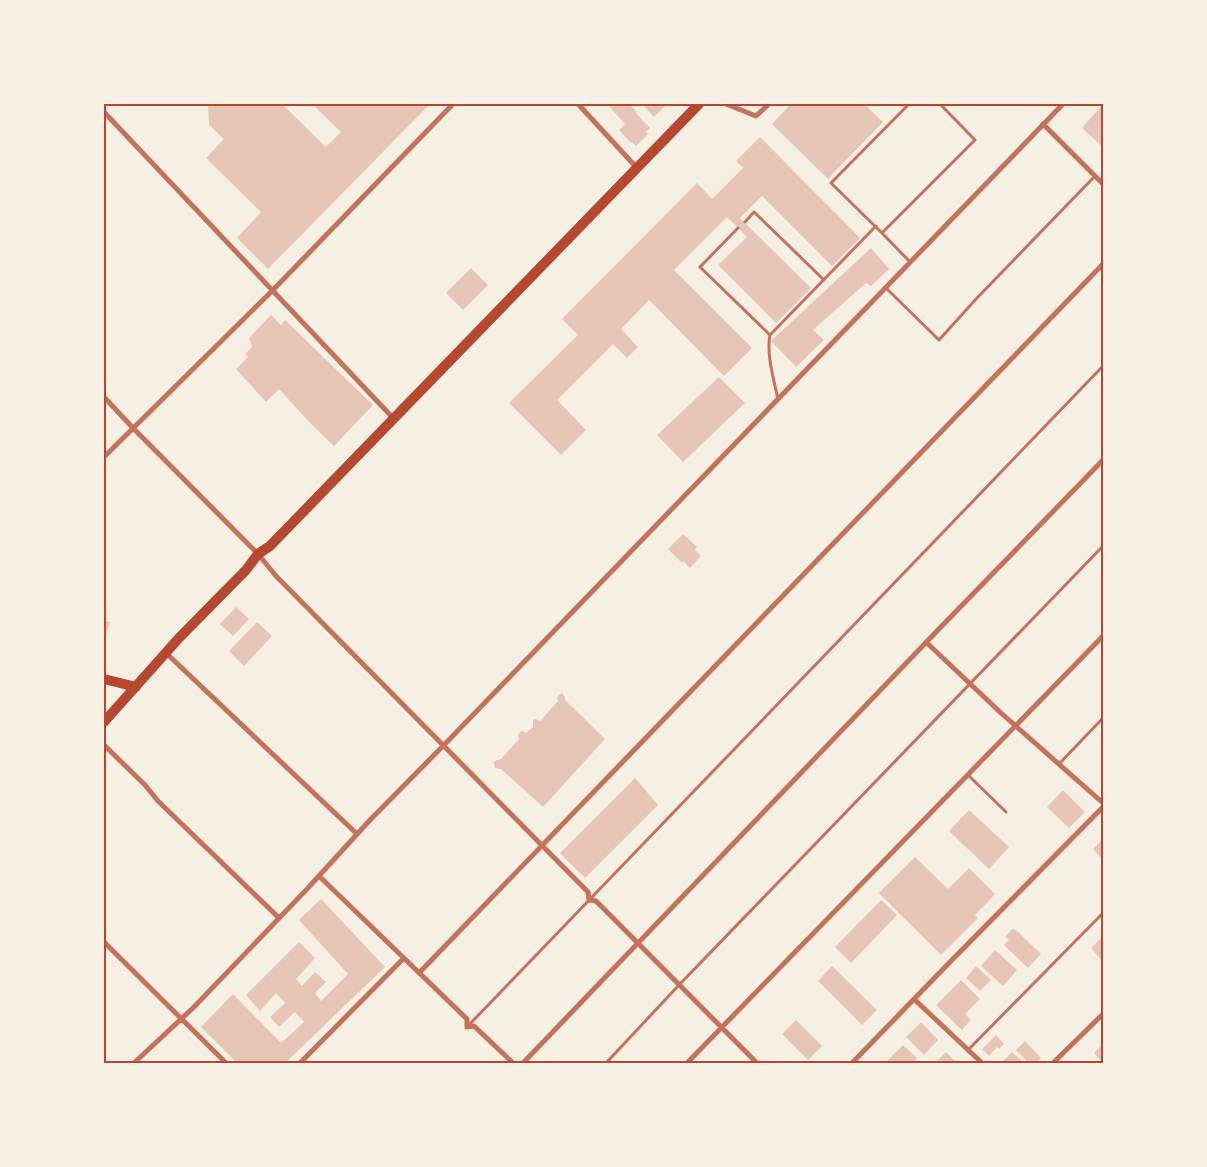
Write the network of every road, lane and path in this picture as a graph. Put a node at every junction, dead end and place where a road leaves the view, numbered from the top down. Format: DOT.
graph roads {
  1 [pos="453,104"];
  2 [pos="578,104"];
  3 [pos="699,104"];
  4 [pos="726,104"];
  5 [pos="769,104"];
  6 [pos="909,104"];
  7 [pos="940,104"];
  8 [pos="1063,104"];
  9 [pos="104,112"];
  10 [pos="1043,124"];
  11 [pos="637,168"];
  12 [pos="1095,176"];
  13 [pos="1103,184"];
  14 [pos="745,222"];
  15 [pos="876,226"];
  16 [pos="738,228"];
  17 [pos="882,233"];
  18 [pos="910,262"];
  19 [pos="1103,264"];
  20 [pos="824,280"];
  21 [pos="885,288"];
  22 [pos="272,290"];
  23 [pos="770,335"];
  24 [pos="1103,366"];
  25 [pos="104,396"];
  26 [pos="778,399"];
  27 [pos="394,419"];
  28 [pos="133,428"];
  29 [pos="104,457"];
  30 [pos="1103,460"];
  31 [pos="1103,546"];
  32 [pos="258,554"];
  33 [pos="1103,636"];
  34 [pos="926,642"];
  35 [pos="166,652"];
  36 [pos="104,679"];
  37 [pos="970,684"];
  38 [pos="136,687"];
  39 [pos="1103,718"];
  40 [pos="104,722"];
  41 [pos="1016,726"];
  42 [pos="104,745"];
  43 [pos="444,746"];
  44 [pos="1059,764"];
  45 [pos="968,775"];
  46 [pos="1103,803"];
  47 [pos="1103,807"];
  48 [pos="1006,812"];
  49 [pos="357,834"];
  50 [pos="542,845"];
  51 [pos="319,876"];
  52 [pos="589,900"];
  53 [pos="1103,913"];
  54 [pos="279,918"];
  55 [pos="104,942"];
  56 [pos="638,943"];
  57 [pos="404,958"];
  58 [pos="419,972"];
  59 [pos="679,985"];
  60 [pos="914,999"];
  61 [pos="1103,1014"];
  62 [pos="181,1019"];
  63 [pos="467,1027"];
  64 [pos="722,1028"];
  65 [pos="968,1050"];
  66 [pos="134,1063"];
  67 [pos="226,1063"];
  68 [pos="300,1063"];
  69 [pos="513,1063"];
  70 [pos="523,1063"];
  71 [pos="606,1063"];
  72 [pos="687,1063"];
  73 [pos="757,1063"];
  74 [pos="852,1063"];
  75 [pos="982,1063"];
  76 [pos="1053,1063"];
  1 -- 22 [label="street"];
  2 -- 11 [label="street"];
  3 -- 11 [label="main road"];
  4 -- 5 [label="street"];
  6 -- 15 [label="lane"];
  7 -- 17 [label="lane"];
  8 -- 10 [label="street"];
  9 -- 22 [label="street"];
  10 -- 12 [label="street"];
  10 -- 18 [label="street"];
  11 -- 27 [label="main road"];
  12 -- 13 [label="street"];
  12 -- 21 [label="lane"];
  14 -- 20 [label="lane"];
  15 -- 17 [label="lane"];
  15 -- 20 [label="lane"];
  16 -- 23 [label="lane"];
  17 -- 18 [label="lane"];
  18 -- 21 [label="street"];
  19 -- 50 [label="street"];
  20 -- 23 [label="lane"];
  21 -- 26 [label="street"];
  22 -- 27 [label="street"];
  22 -- 28 [label="street"];
  23 -- 26 [label="lane"];
  24 -- 52 [label="lane"];
  25 -- 28 [label="street"];
  26 -- 43 [label="street"];
  27 -- 32 [label="main road"];
  28 -- 29 [label="street"];
  28 -- 32 [label="street"];
  30 -- 34 [label="street"];
  31 -- 37 [label="lane"];
  32 -- 35 [label="main road"];
  32 -- 43 [label="street"];
  33 -- 41 [label="street"];
  34 -- 37 [label="street"];
  34 -- 56 [label="street"];
  35 -- 38 [label="main road"];
  35 -- 49 [label="street"];
  36 -- 38 [label="main road"];
  37 -- 41 [label="street"];
  37 -- 59 [label="lane"];
  38 -- 40 [label="main road"];
  39 -- 44 [label="lane"];
  41 -- 44 [label="street"];
  41 -- 45 [label="street"];
  42 -- 54 [label="street"];
  43 -- 49 [label="street"];
  43 -- 50 [label="street"];
  44 -- 46 [label="street"];
  45 -- 48 [label="lane"];
  45 -- 64 [label="street"];
  47 -- 60 [label="street"];
  49 -- 51 [label="street"];
  50 -- 52 [label="street"];
  50 -- 58 [label="street"];
  51 -- 54 [label="street"];
  51 -- 57 [label="street"];
  52 -- 56 [label="street"];
  52 -- 63 [label="lane"];
  53 -- 65 [label="lane"];
  54 -- 62 [label="street"];
  55 -- 62 [label="street"];
  56 -- 59 [label="street"];
  56 -- 70 [label="street"];
  57 -- 58 [label="street"];
  57 -- 68 [label="street"];
  58 -- 63 [label="street"];
  59 -- 64 [label="street"];
  59 -- 71 [label="lane"];
  60 -- 65 [label="street"];
  60 -- 74 [label="street"];
  61 -- 76 [label="street"];
  62 -- 66 [label="street"];
  62 -- 67 [label="street"];
  63 -- 69 [label="street"];
  64 -- 72 [label="street"];
  64 -- 73 [label="street"];
  65 -- 75 [label="street"];
}
